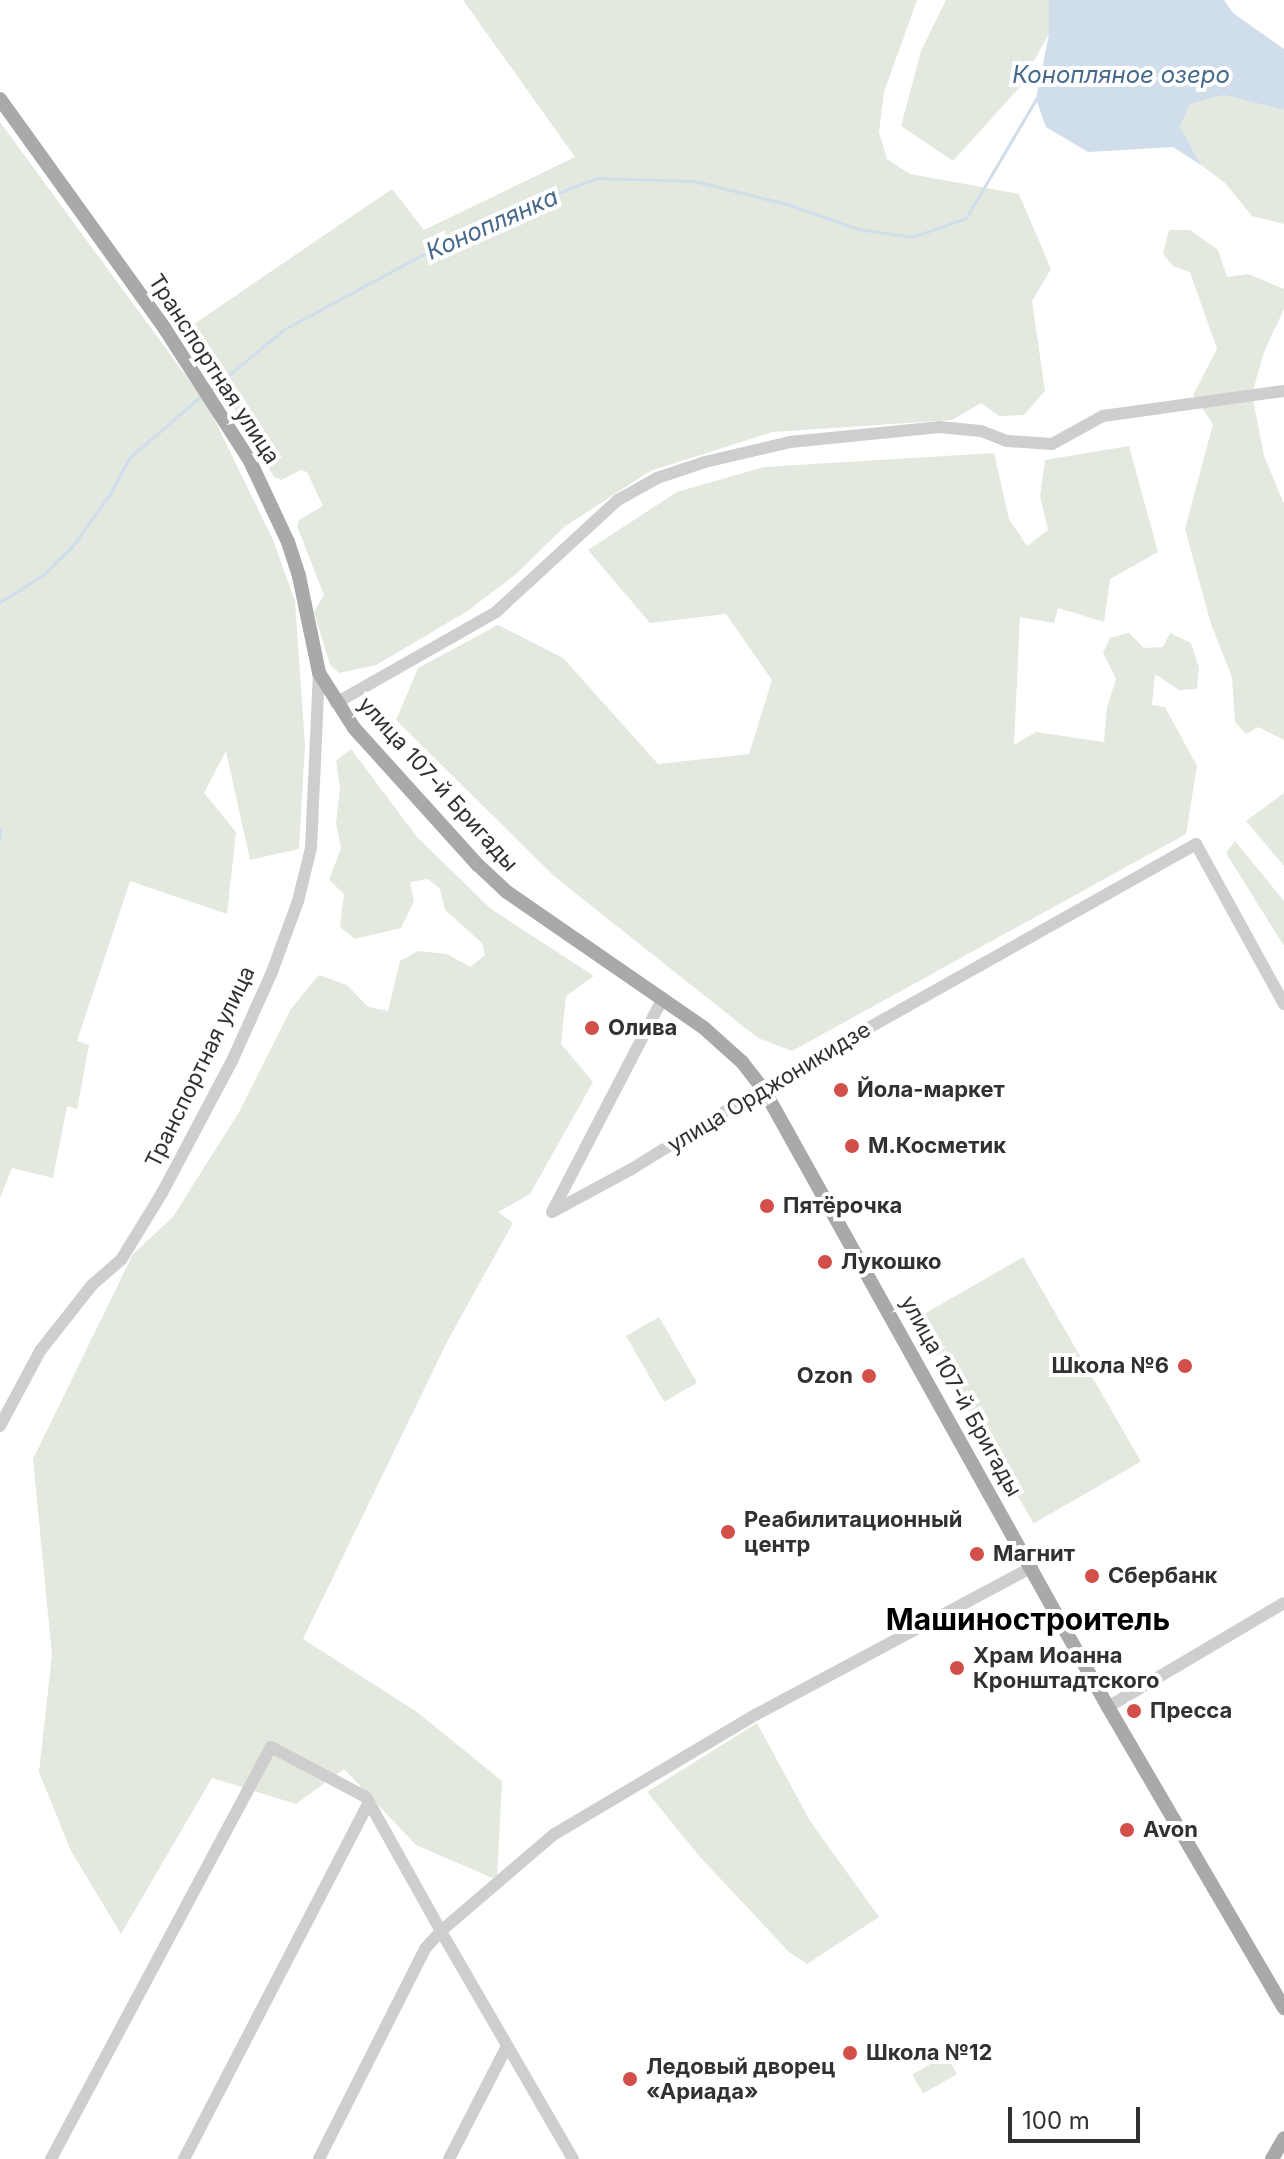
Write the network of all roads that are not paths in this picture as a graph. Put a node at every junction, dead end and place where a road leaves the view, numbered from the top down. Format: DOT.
graph roads {
  1 [pos="0,99"];
  2 [pos="1284,391"];
  3 [pos="319,673"];
  4 [pos="336,703"];
  5 [pos="663,998"];
  6 [pos="1284,1004"];
  7 [pos="764,1090"];
  8 [pos="0,1426"];
  9 [pos="1032,1567"];
  10 [pos="1284,1603"];
  11 [pos="1108,1707"];
  12 [pos="368,1804"];
  13 [pos="441,1931"];
  14 [pos="1284,2008"];
  15 [pos="507,2046"];
  16 [pos="1284,2138"];
  17 [pos="51,2159"];
  18 [pos="184,2159"];
  19 [pos="319,2159"];
  20 [pos="449,2159"];
  21 [pos="573,2159"];
  22 [pos="1272,2159"];
  1 -- 3 [label="main road, Транспортная улица"];
  2 -- 4 [label="street"];
  3 -- 4 [label="main road, улица 107-й Бригады"];
  3 -- 8 [label="street, Транспортная улица"];
  4 -- 5 [label="main road, улица 107-й Бригады"];
  5 -- 7 [label="main road, улица 107-й Бригады"];
  5 -- 7 [label="street, улица Орджоникидзе"];
  6 -- 7 [label="street, улица Орджоникидзе"];
  7 -- 9 [label="main road, улица 107-й Бригады"];
  9 -- 11 [label="main road, улица 107-й Бригады"];
  9 -- 13 [label="street"];
  10 -- 11 [label="street"];
  11 -- 14 [label="main road, улица 107-й Бригады"];
  12 -- 13 [label="street"];
  12 -- 17 [label="street"];
  12 -- 18 [label="street"];
  13 -- 15 [label="street"];
  13 -- 19 [label="street"];
  15 -- 20 [label="street"];
  15 -- 21 [label="street"];
  16 -- 22 [label="main road"];
}
